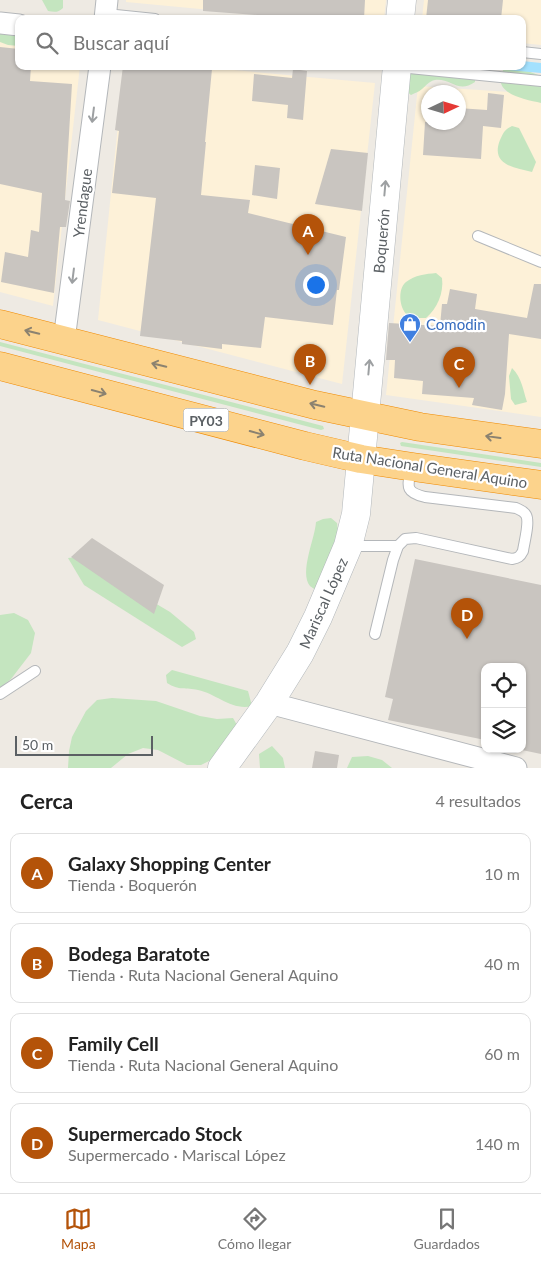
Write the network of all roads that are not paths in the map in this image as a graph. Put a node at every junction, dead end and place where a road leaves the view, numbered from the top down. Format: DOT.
graph roads {
  1 [pos="402,0"];
  2 [pos="106,11"];
  3 [pos="130,15"];
  4 [pos="400,15"];
  5 [pos="0,23"];
  6 [pos="15,25"];
  7 [pos="526,52"];
  8 [pos="541,54"];
  9 [pos="99,70"];
  10 [pos="397,70"];
  11 [pos="435,70"];
  12 [pos="541,81"];
  13 [pos="478,236"];
  14 [pos="541,262"];
  15 [pos="0,324"];
  16 [pos="64,340"];
  17 [pos="0,366"];
  18 [pos="364,415"];
  19 [pos="541,444"];
  20 [pos="361,459"];
  21 [pos="411,467"];
  22 [pos="541,485"];
  23 [pos="348,546"];
  24 [pos="398,546"];
  25 [pos="375,634"];
  26 [pos="36,671"];
  27 [pos="0,694"];
  28 [pos="269,703"];
  29 [pos="222,768"];
  30 [pos="516,768"];
  1 -- 4 [label="street"];
  2 -- 3 [label="lane"];
  5 -- 6 [label="street"];
  7 -- 8 [label="lane"];
  9 -- 16 [label="street, Yrendague, one-way"];
  18 -- 10 [label="street, Boquerón, one-way"];
  11 -- 12 [label="lane"];
  13 -- 14 [label="lane"];
  16 -- 15 [label="highway, one-way"];
  18 -- 16 [label="highway, one-way"];
  17 -- 20 [label="highway, Ruta Nacional General Aquino / PY03, one-way"];
  19 -- 18 [label="highway, one-way"];
  18 -- 20 [label="street, Mariscal López"];
  20 -- 21 [label="highway, Ruta Nacional General Aquino / PY03"];
  20 -- 23 [label="street, Mariscal López"];
  21 -- 22 [label="highway, Ruta Nacional General Aquino / PY03"];
  21 -- 24 [label="lane"];
  23 -- 24 [label="lane"];
  23 -- 28 [label="street, Mariscal López"];
  24 -- 25 [label="lane"];
  26 -- 27 [label="lane"];
  28 -- 29 [label="street, Mariscal López"];
  28 -- 30 [label="street"];
}
